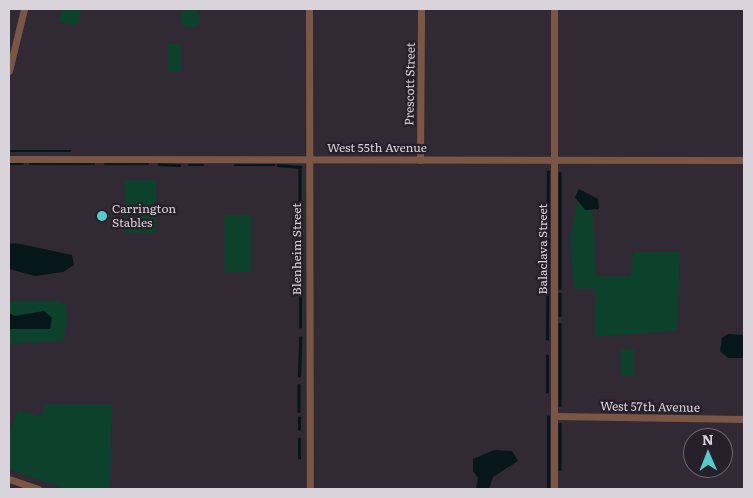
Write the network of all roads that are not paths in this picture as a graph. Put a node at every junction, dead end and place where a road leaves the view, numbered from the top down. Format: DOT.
graph roads {
  1 [pos="24,9"];
  2 [pos="309,9"];
  3 [pos="421,9"];
  4 [pos="554,9"];
  5 [pos="9,71"];
  6 [pos="9,159"];
  7 [pos="308,159"];
  8 [pos="420,160"];
  9 [pos="554,160"];
  10 [pos="744,160"];
  11 [pos="555,416"];
  12 [pos="744,419"];
  13 [pos="9,479"];
  14 [pos="38,489"];
  15 [pos="310,489"];
  16 [pos="554,489"];
  1 -- 5 [label="street"];
  2 -- 7 [label="street, Blenheim Street"];
  3 -- 8 [label="street, Prescott Street"];
  4 -- 9 [label="street, Balaclava Street"];
  6 -- 7 [label="street, West 55th Avenue"];
  7 -- 8 [label="street, West 55th Avenue"];
  7 -- 15 [label="street, Blenheim Street"];
  8 -- 9 [label="street, West 55th Avenue"];
  9 -- 10 [label="street, West 55th Avenue"];
  9 -- 11 [label="street, Balaclava Street"];
  11 -- 12 [label="street, West 57th Avenue"];
  11 -- 16 [label="street, Balaclava Street"];
  13 -- 14 [label="street"];
}
